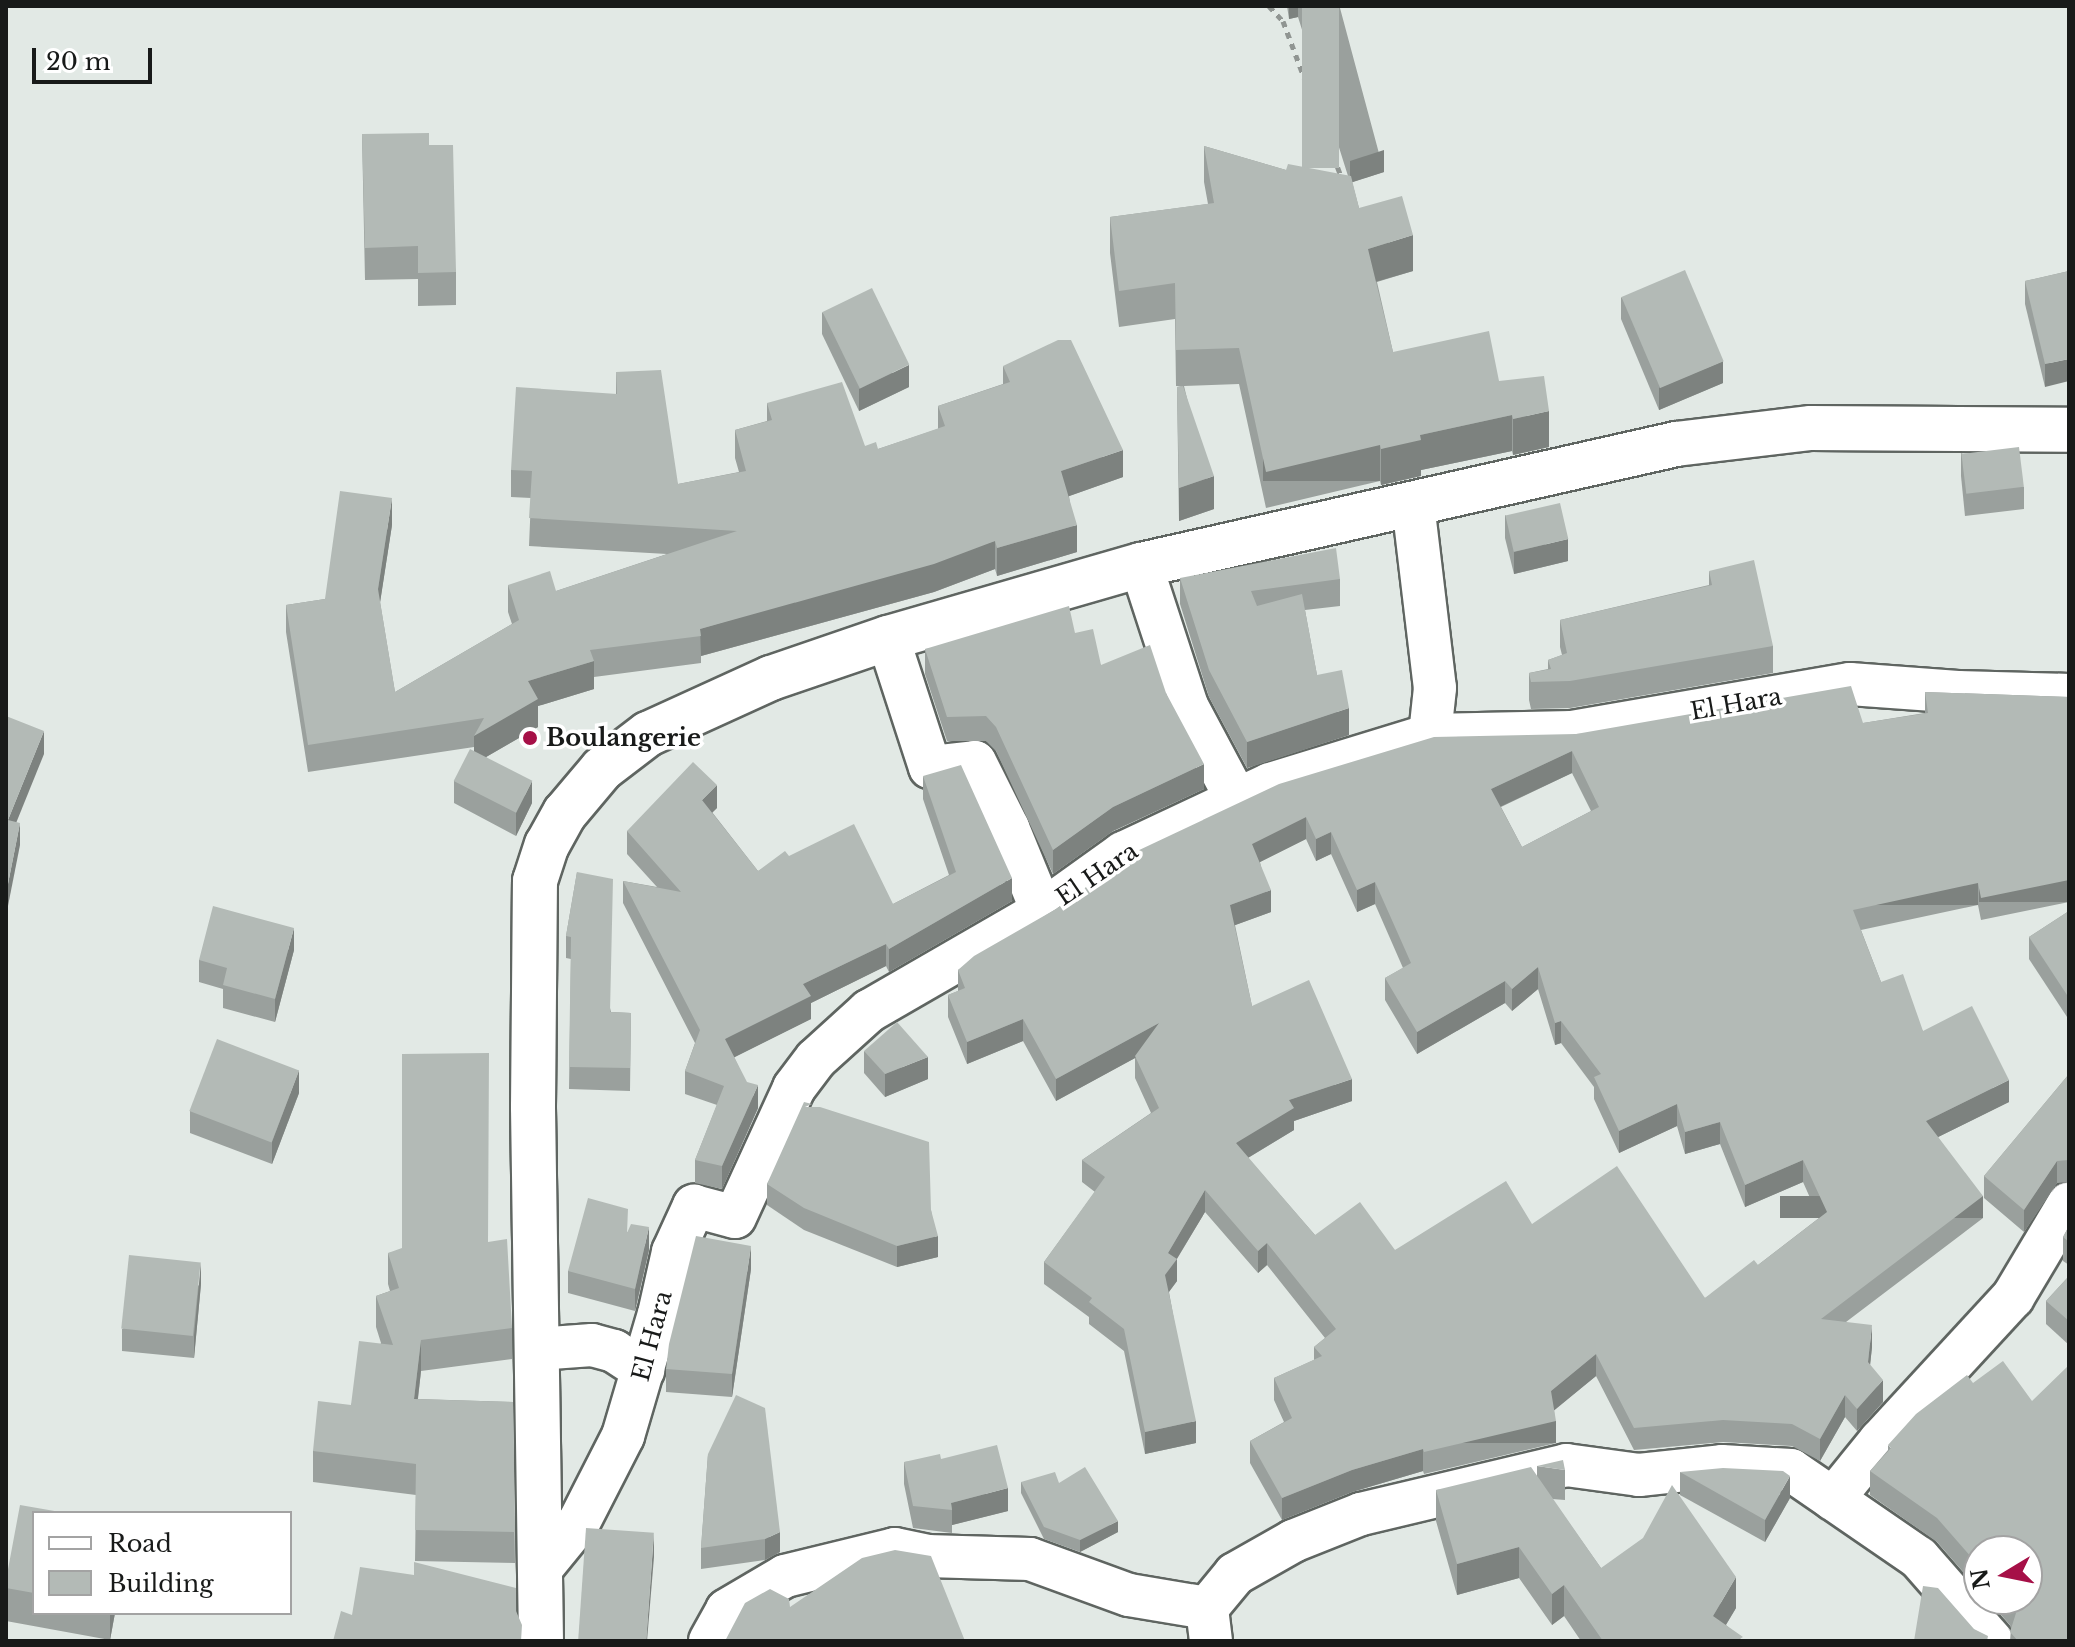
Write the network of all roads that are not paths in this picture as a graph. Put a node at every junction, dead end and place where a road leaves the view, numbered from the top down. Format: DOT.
graph roads {
  1 [pos="2069,430"];
  2 [pos="1413,504"];
  3 [pos="1141,565"];
  4 [pos="888,638"];
  5 [pos="2056,695"];
  6 [pos="1430,735"];
  7 [pos="1237,800"];
  8 [pos="1042,911"];
  9 [pos="2069,1203"];
  10 [pos="537,1349"];
  11 [pos="643,1370"];
  12 [pos="1833,1499"];
  13 [pos="539,1571"];
  14 [pos="1209,1625"];
  15 [pos="541,1641"];
  16 [pos="710,1641"];
  17 [pos="1992,1641"];
  1 -- 2 [label="main road"];
  2 -- 3 [label="main road"];
  2 -- 6 [label="street"];
  3 -- 4 [label="main road"];
  3 -- 7 [label="street"];
  4 -- 8 [label="street"];
  4 -- 10 [label="main road"];
  5 -- 6 [label="street, El Hara"];
  6 -- 7 [label="street, El Hara"];
  7 -- 8 [label="street, El Hara"];
  8 -- 11 [label="street, El Hara"];
  9 -- 12 [label="street"];
  10 -- 11 [label="street"];
  10 -- 13 [label="main road"];
  11 -- 13 [label="street, El Hara"];
  12 -- 14 [label="street"];
  12 -- 17 [label="street"];
  13 -- 15 [label="main road"];
  14 -- 16 [label="street"];
}
